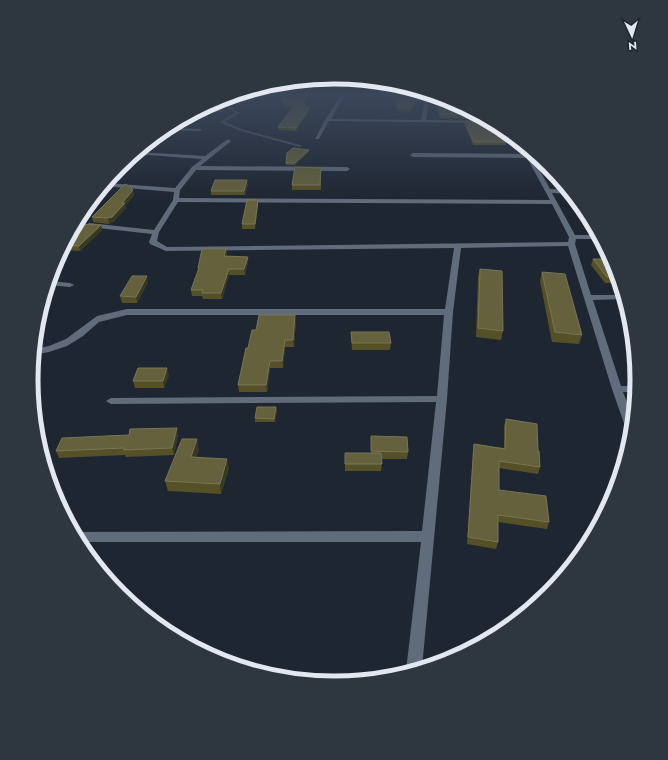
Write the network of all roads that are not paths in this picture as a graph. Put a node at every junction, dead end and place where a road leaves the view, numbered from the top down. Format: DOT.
graph roads {
  1 [pos="321,130"];
  2 [pos="316,138"];
  3 [pos="228,141"];
  4 [pos="143,154"];
  5 [pos="413,155"];
  6 [pos="528,156"];
  7 [pos="206,158"];
  8 [pos="537,165"];
  9 [pos="194,168"];
  10 [pos="347,169"];
  11 [pos="111,185"];
  12 [pos="177,190"];
  13 [pos="549,191"];
  14 [pos="562,192"];
  15 [pos="176,200"];
  16 [pos="554,202"];
  17 [pos="83,225"];
  18 [pos="156,232"];
  19 [pos="593,238"];
  20 [pos="572,241"];
  21 [pos="458,245"];
  22 [pos="55,284"];
  23 [pos="70,285"];
  24 [pos="618,297"];
  25 [pos="589,298"];
  26 [pos="449,312"];
  27 [pos="40,351"];
  28 [pos="617,389"];
  29 [pos="630,389"];
  30 [pos="442,399"];
  31 [pos="112,401"];
  32 [pos="627,416"];
  33 [pos="83,536"];
  34 [pos="428,536"];
  35 [pos="415,665"];
  1 -- 2 [label="street"];
  3 -- 7 [label="street"];
  4 -- 7 [label="street"];
  5 -- 6 [label="street"];
  7 -- 9 [label="street"];
  8 -- 13 [label="street"];
  9 -- 10 [label="street"];
  9 -- 12 [label="street"];
  11 -- 12 [label="street"];
  12 -- 15 [label="street"];
  13 -- 14 [label="street"];
  13 -- 16 [label="street"];
  15 -- 16 [label="street"];
  15 -- 18 [label="street"];
  16 -- 20 [label="street"];
  17 -- 18 [label="street"];
  18 -- 21 [label="street"];
  19 -- 20 [label="street"];
  20 -- 21 [label="street"];
  20 -- 25 [label="street"];
  21 -- 26 [label="street"];
  22 -- 23 [label="street"];
  24 -- 25 [label="street"];
  25 -- 28 [label="street"];
  26 -- 27 [label="street"];
  26 -- 30 [label="street"];
  28 -- 29 [label="street"];
  28 -- 32 [label="street"];
  30 -- 31 [label="street"];
  30 -- 34 [label="street"];
  33 -- 34 [label="street"];
  34 -- 35 [label="street"];
}
